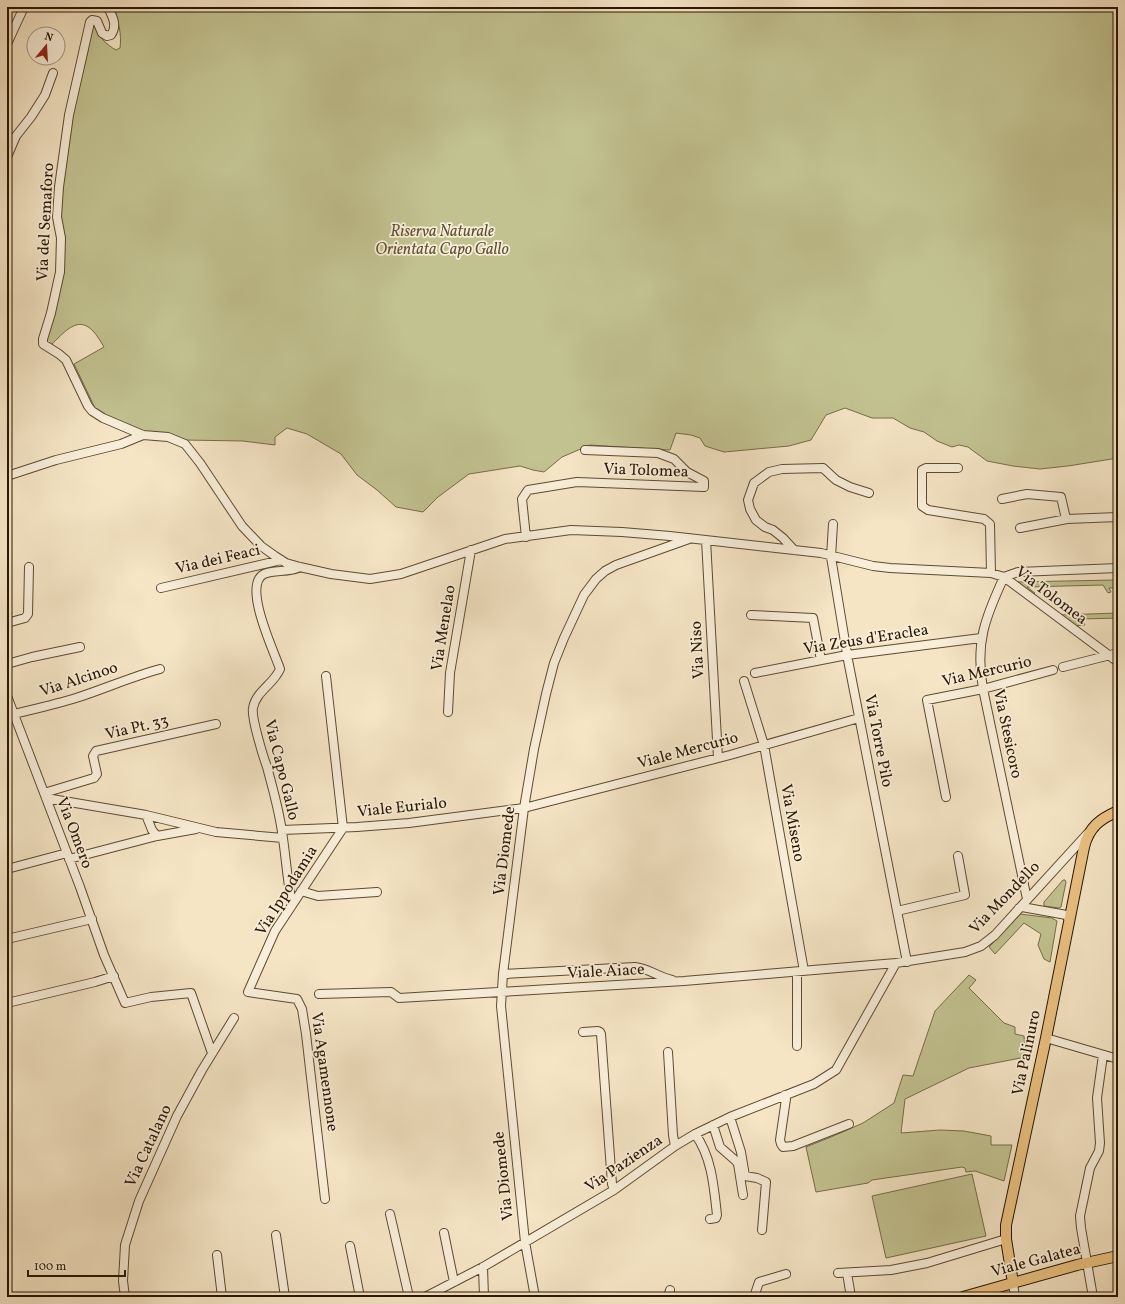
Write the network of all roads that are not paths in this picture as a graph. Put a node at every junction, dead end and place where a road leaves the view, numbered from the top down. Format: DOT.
graph roads {
  1 [pos="24,7"];
  2 [pos="108,7"];
  3 [pos="7,44"];
  4 [pos="53,72"];
  5 [pos="7,158"];
  6 [pos="143,435"];
  7 [pos="585,450"];
  8 [pos="958,468"];
  9 [pos="7,476"];
  10 [pos="869,493"];
  11 [pos="1002,499"];
  12 [pos="1118,517"];
  13 [pos="1066,519"];
  14 [pos="833,524"];
  15 [pos="1020,528"];
  16 [pos="526,537"];
  17 [pos="691,538"];
  18 [pos="706,540"];
  19 [pos="471,550"];
  20 [pos="794,550"];
  21 [pos="831,557"];
  22 [pos="281,560"];
  23 [pos="29,567"];
  24 [pos="300,567"];
  25 [pos="1118,568"];
  26 [pos="991,573"];
  27 [pos="1004,577"];
  28 [pos="161,588"];
  29 [pos="751,615"];
  30 [pos="7,623"];
  31 [pos="981,638"];
  32 [pos="80,647"];
  33 [pos="1118,653"];
  34 [pos="1107,655"];
  35 [pos="847,656"];
  36 [pos="821,660"];
  37 [pos="1118,662"];
  38 [pos="7,664"];
  39 [pos="1063,667"];
  40 [pos="160,669"];
  41 [pos="1054,670"];
  42 [pos="755,673"];
  43 [pos="326,676"];
  44 [pos="744,681"];
  45 [pos="983,689"];
  46 [pos="7,696"];
  47 [pos="448,712"];
  48 [pos="11,715"];
  49 [pos="859,718"];
  50 [pos="216,724"];
  51 [pos="764,745"];
  52 [pos="718,758"];
  53 [pos="45,796"];
  54 [pos="946,798"];
  55 [pos="524,808"];
  56 [pos="1118,811"];
  57 [pos="146,815"];
  58 [pos="343,828"];
  59 [pos="1089,831"];
  60 [pos="216,832"];
  61 [pos="283,834"];
  62 [pos="156,836"];
  63 [pos="68,856"];
  64 [pos="958,856"];
  65 [pos="7,869"];
  66 [pos="302,891"];
  67 [pos="377,892"];
  68 [pos="1027,899"];
  69 [pos="292,904"];
  70 [pos="1019,908"];
  71 [pos="897,911"];
  72 [pos="92,919"];
  73 [pos="1069,919"];
  74 [pos="7,939"];
  75 [pos="907,962"];
  76 [pos="896,963"];
  77 [pos="800,972"];
  78 [pos="503,974"];
  79 [pos="114,977"];
  80 [pos="684,981"];
  81 [pos="248,992"];
  82 [pos="501,992"];
  83 [pos="319,994"];
  84 [pos="7,1003"];
  85 [pos="234,1018"];
  86 [pos="582,1032"];
  87 [pos="1046,1038"];
  88 [pos="797,1046"];
  89 [pos="668,1052"];
  90 [pos="212,1053"];
  91 [pos="1103,1055"];
  92 [pos="1118,1059"];
  93 [pos="785,1095"];
  94 [pos="730,1117"];
  95 [pos="849,1124"];
  96 [pos="713,1125"];
  97 [pos="695,1134"];
  98 [pos="675,1146"];
  99 [pos="614,1190"];
  100 [pos="742,1195"];
  101 [pos="325,1199"];
  102 [pos="390,1214"];
  103 [pos="710,1219"];
  104 [pos="762,1230"];
  105 [pos="444,1233"];
  106 [pos="276,1234"];
  107 [pos="1006,1239"];
  108 [pos="525,1242"];
  109 [pos="350,1246"];
  110 [pos="217,1255"];
  111 [pos="1118,1256"];
  112 [pos="1087,1263"];
  113 [pos="483,1267"];
  114 [pos="838,1273"];
  115 [pos="847,1273"];
  116 [pos="786,1274"];
  117 [pos="454,1282"];
  118 [pos="1013,1283"];
  119 [pos="124,1297"];
  120 [pos="222,1297"];
  121 [pos="286,1297"];
  122 [pos="360,1297"];
  123 [pos="409,1297"];
  124 [pos="425,1297"];
  125 [pos="484,1297"];
  126 [pos="535,1297"];
  127 [pos="754,1297"];
  128 [pos="851,1297"];
  129 [pos="963,1297"];
  130 [pos="1015,1297"];
  131 [pos="1093,1297"];
  1 -- 3 [label="street"];
  2 -- 6 [label="street, Via del Semaforo"];
  4 -- 5 [label="street"];
  6 -- 9 [label="street"];
  6 -- 22 [label="street, Via del Semaforo"];
  7 -- 16 [label="street, Via Tolomea"];
  8 -- 26 [label="street"];
  10 -- 20 [label="street"];
  11 -- 13 [label="street"];
  12 -- 13 [label="street"];
  13 -- 15 [label="street"];
  14 -- 21 [label="street, Via Torre Pilo"];
  16 -- 17 [label="street, Via Tolomea"];
  16 -- 19 [label="street, Via Tolomea"];
  17 -- 18 [label="street, Via Tolomea"];
  17 -- 55 [label="street, Via Diomede"];
  18 -- 20 [label="street, Via Tolomea"];
  18 -- 52 [label="street, Via Niso"];
  19 -- 24 [label="street, Via Tolomea"];
  19 -- 47 [label="street, Via Menelao"];
  20 -- 21 [label="street, Via Tolomea"];
  21 -- 26 [label="street, Via Tolomea"];
  21 -- 35 [label="street, Via Torre Pilo"];
  22 -- 24 [label="street, Via del Semaforo"];
  22 -- 28 [label="street, Via dei Feaci"];
  23 -- 30 [label="street"];
  24 -- 61 [label="street, Via Capo Gallo"];
  25 -- 27 [label="street"];
  26 -- 27 [label="street, Via Tolomea"];
  27 -- 31 [label="street, Via Stesicoro"];
  27 -- 34 [label="street, Via Tolomea"];
  29 -- 36 [label="street"];
  31 -- 35 [label="street, Via Zeus d'Eraclea"];
  31 -- 45 [label="street, Via Stesicoro"];
  32 -- 38 [label="street"];
  33 -- 34 [label="street"];
  34 -- 37 [label="street, Via Tolomea"];
  34 -- 39 [label="street"];
  35 -- 36 [label="street, Via Zeus d'Eraclea"];
  35 -- 49 [label="street, Via Torre Pilo"];
  36 -- 42 [label="street, Via Zeus d'Eraclea"];
  40 -- 48 [label="street, Via Alcinoo"];
  41 -- 45 [label="street, Via Mercurio"];
  43 -- 58 [label="street"];
  44 -- 51 [label="street, Via Miseno"];
  45 -- 54 [label="street, Via Mercurio"];
  45 -- 68 [label="street, Via Stesicoro"];
  46 -- 48 [label="street, Via Omero"];
  48 -- 53 [label="street, Via Omero"];
  49 -- 51 [label="street, Viale Mercurio"];
  49 -- 71 [label="street, Via Torre Pilo"];
  50 -- 53 [label="street, Via Pt. 33"];
  51 -- 52 [label="street, Viale Mercurio"];
  51 -- 77 [label="street, Via Miseno"];
  52 -- 55 [label="street, Viale Mercurio"];
  53 -- 57 [label="street"];
  53 -- 63 [label="street, Via Omero"];
  55 -- 58 [label="street, Viale Eurialo"];
  55 -- 78 [label="street, Via Diomede"];
  56 -- 59 [label="main road, Via Mondello"];
  57 -- 60 [label="street"];
  57 -- 62 [label="street"];
  58 -- 61 [label="street, Viale Eurialo"];
  58 -- 66 [label="street, Via Ippodamia"];
  59 -- 68 [label="street, Via Mondello"];
  59 -- 73 [label="main road, Via Palinuro"];
  60 -- 61 [label="street, Viale Eurialo"];
  60 -- 62 [label="street"];
  61 -- 69 [label="street, Via Capo Gallo"];
  62 -- 63 [label="street"];
  63 -- 65 [label="street"];
  63 -- 72 [label="street, Via Omero"];
  64 -- 71 [label="street"];
  66 -- 67 [label="street"];
  66 -- 69 [label="street, Via Ippodamia"];
  68 -- 70 [label="street, Via Mondello"];
  69 -- 81 [label="street, Via Ippodamia"];
  70 -- 73 [label="street"];
  70 -- 75 [label="street, Via Mondello"];
  71 -- 75 [label="street, Via Torre Pilo"];
  72 -- 74 [label="street"];
  72 -- 79 [label="street, Via Omero"];
  73 -- 87 [label="main road, Via Palinuro"];
  75 -- 76 [label="street, Via Mondello"];
  76 -- 77 [label="street, Viale Aiace"];
  76 -- 93 [label="street, Via Pazienza"];
  77 -- 80 [label="street, Viale Aiace"];
  77 -- 88 [label="street, Via Miseno"];
  78 -- 80 [label="street"];
  78 -- 82 [label="street, Via Diomede"];
  79 -- 84 [label="street"];
  79 -- 90 [label="street, Via Omero"];
  80 -- 82 [label="street, Viale Aiace"];
  81 -- 101 [label="street, Via Agamennone"];
  82 -- 83 [label="street, Viale Aiace"];
  82 -- 108 [label="street, Via Diomede"];
  85 -- 90 [label="street, Via Catalano"];
  86 -- 99 [label="street"];
  87 -- 91 [label="street"];
  87 -- 107 [label="main road, Via Palinuro"];
  89 -- 98 [label="street"];
  90 -- 119 [label="street, Via Catalano"];
  91 -- 92 [label="street"];
  91 -- 112 [label="street"];
  93 -- 94 [label="street, Via Pazienza"];
  93 -- 95 [label="street"];
  94 -- 96 [label="street, Via Pazienza"];
  94 -- 104 [label="street"];
  96 -- 97 [label="street, Via Pazienza"];
  96 -- 100 [label="street"];
  97 -- 98 [label="street, Via Pazienza"];
  97 -- 103 [label="street"];
  98 -- 99 [label="street, Via Pazienza"];
  99 -- 108 [label="street, Via Pazienza"];
  102 -- 123 [label="street"];
  105 -- 117 [label="street"];
  106 -- 121 [label="street"];
  107 -- 115 [label="street"];
  107 -- 118 [label="main road, Via Palinuro"];
  108 -- 113 [label="street, Via Pazienza"];
  108 -- 126 [label="street, Via Diomede"];
  109 -- 122 [label="street"];
  110 -- 120 [label="street"];
  111 -- 112 [label="main road, Viale Galatea"];
  112 -- 118 [label="main road, Viale Galatea"];
  112 -- 131 [label="street"];
  113 -- 117 [label="street, Via Pazienza"];
  113 -- 125 [label="street"];
  114 -- 115 [label="street"];
  115 -- 128 [label="street"];
  116 -- 127 [label="street"];
  117 -- 124 [label="street, Via Pazienza"];
  118 -- 129 [label="main road, Viale Galatea"];
  118 -- 130 [label="street"];
}
